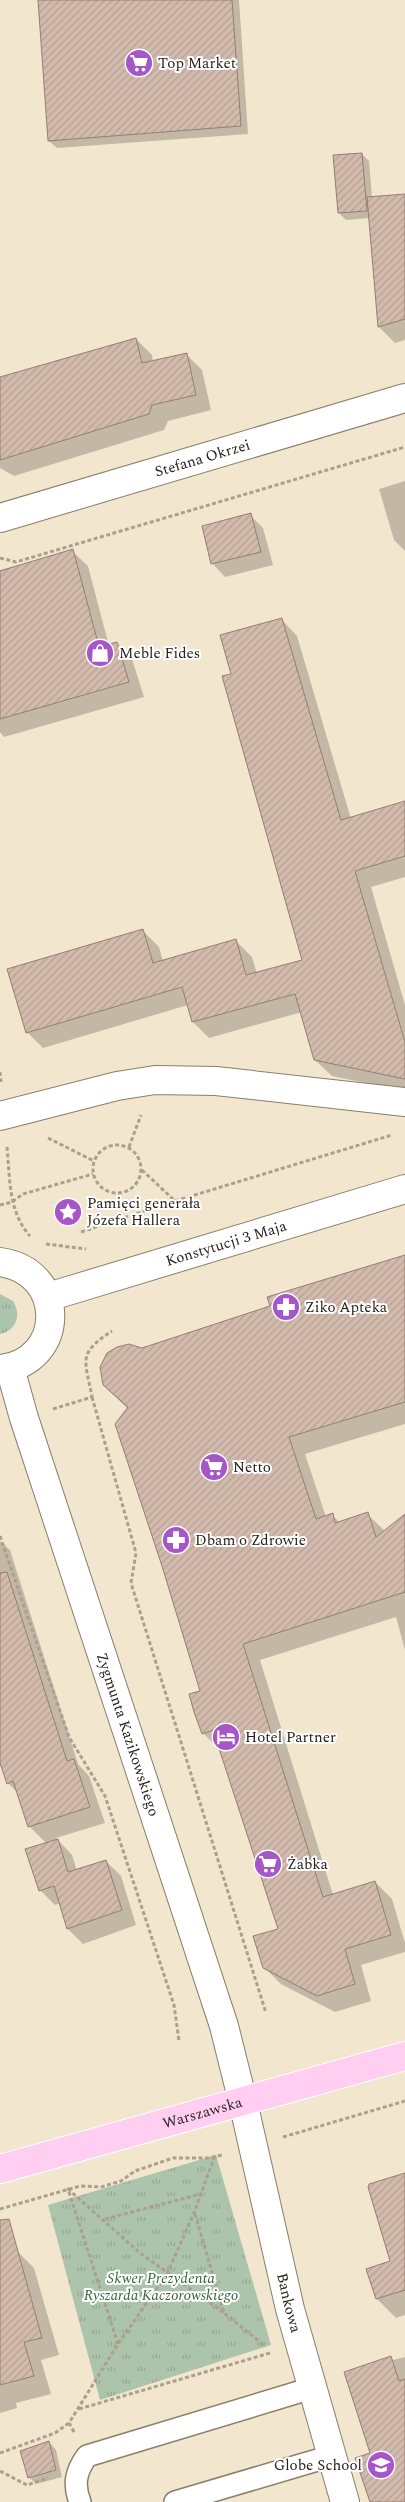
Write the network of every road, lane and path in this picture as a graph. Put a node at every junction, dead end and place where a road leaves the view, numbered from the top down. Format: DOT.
graph roads {
  1 [pos="405,398"];
  2 [pos="405,447"];
  3 [pos="0,518"];
  4 [pos="0,558"];
  5 [pos="405,1102"];
  6 [pos="2,1116"];
  7 [pos="396,1133"];
  8 [pos="94,1161"];
  9 [pos="142,1170"];
  10 [pos="93,1174"];
  11 [pos="405,1189"];
  12 [pos="175,1201"];
  13 [pos="12,1202"];
  14 [pos="0,1205"];
  15 [pos="81,1232"];
  16 [pos="32,1238"];
  17 [pos="37,1243"];
  18 [pos="86,1249"];
  19 [pos="0,1262"];
  20 [pos="48,1297"];
  21 [pos="112,1331"];
  22 [pos="5,1368"];
  23 [pos="92,1397"];
  24 [pos="24,1418"];
  25 [pos="0,1536"];
  26 [pos="266,2013"];
  27 [pos="179,2041"];
  28 [pos="405,2056"];
  29 [pos="405,2101"];
  30 [pos="243,2102"];
  31 [pos="284,2137"];
  32 [pos="220,2156"];
  33 [pos="214,2157"];
  34 [pos="0,2169"];
  35 [pos="68,2188"];
  36 [pos="201,2194"];
  37 [pos="0,2209"];
  38 [pos="194,2213"];
  39 [pos="104,2220"];
  40 [pos="167,2274"];
  41 [pos="224,2313"];
  42 [pos="118,2344"];
  43 [pos="312,2388"];
  44 [pos="78,2409"];
  45 [pos="69,2423"];
  46 [pos="0,2454"];
  47 [pos="331,2456"];
  48 [pos="82,2463"];
  49 [pos="0,2471"];
  50 [pos="80,2502"];
  51 [pos="175,2502"];
  52 [pos="344,2502"];
  1 -- 3 [label="street, Stefana Okrzei"];
  2 -- 4 [label="path"];
  5 -- 6 [label="street"];
  6 -- 8 [label="path"];
  6 -- 13 [label="path"];
  7 -- 12 [label="path"];
  8 -- 9 [label="path"];
  8 -- 10 [label="path"];
  9 -- 10 [label="path"];
  9 -- 12 [label="path"];
  10 -- 13 [label="path"];
  11 -- 20 [label="street, Konstytucji 3 Maja"];
  12 -- 15 [label="path"];
  13 -- 14 [label="path"];
  13 -- 16 [label="path"];
  17 -- 18 [label="path"];
  19 -- 20 [label="street"];
  20 -- 22 [label="street"];
  21 -- 23 [label="path"];
  22 -- 24 [label="street, Zygmunta Kazikowskiego"];
  23 -- 24 [label="path"];
  23 -- 26 [label="path"];
  24 -- 30 [label="street, Zygmunta Kazikowskiego"];
  25 -- 27 [label="path"];
  28 -- 30 [label="main road, Warszawska"];
  29 -- 31 [label="path"];
  30 -- 34 [label="main road, Warszawska"];
  30 -- 43 [label="street, Bankowa"];
  32 -- 33 [label="path"];
  33 -- 35 [label="path"];
  33 -- 36 [label="path"];
  35 -- 37 [label="path"];
  35 -- 39 [label="path"];
  35 -- 42 [label="path"];
  36 -- 38 [label="path"];
  36 -- 39 [label="path"];
  38 -- 40 [label="path"];
  38 -- 41 [label="path"];
  39 -- 40 [label="path"];
  40 -- 41 [label="path"];
  40 -- 42 [label="path"];
  41 -- 44 [label="path"];
  42 -- 44 [label="path"];
  43 -- 47 [label="street, Bankowa"];
  43 -- 48 [label="lane"];
  44 -- 45 [label="path"];
  45 -- 46 [label="path"];
  45 -- 48 [label="path"];
  47 -- 51 [label="lane"];
  47 -- 52 [label="street, Bankowa"];
  48 -- 49 [label="path"];
  48 -- 50 [label="lane"];
}
